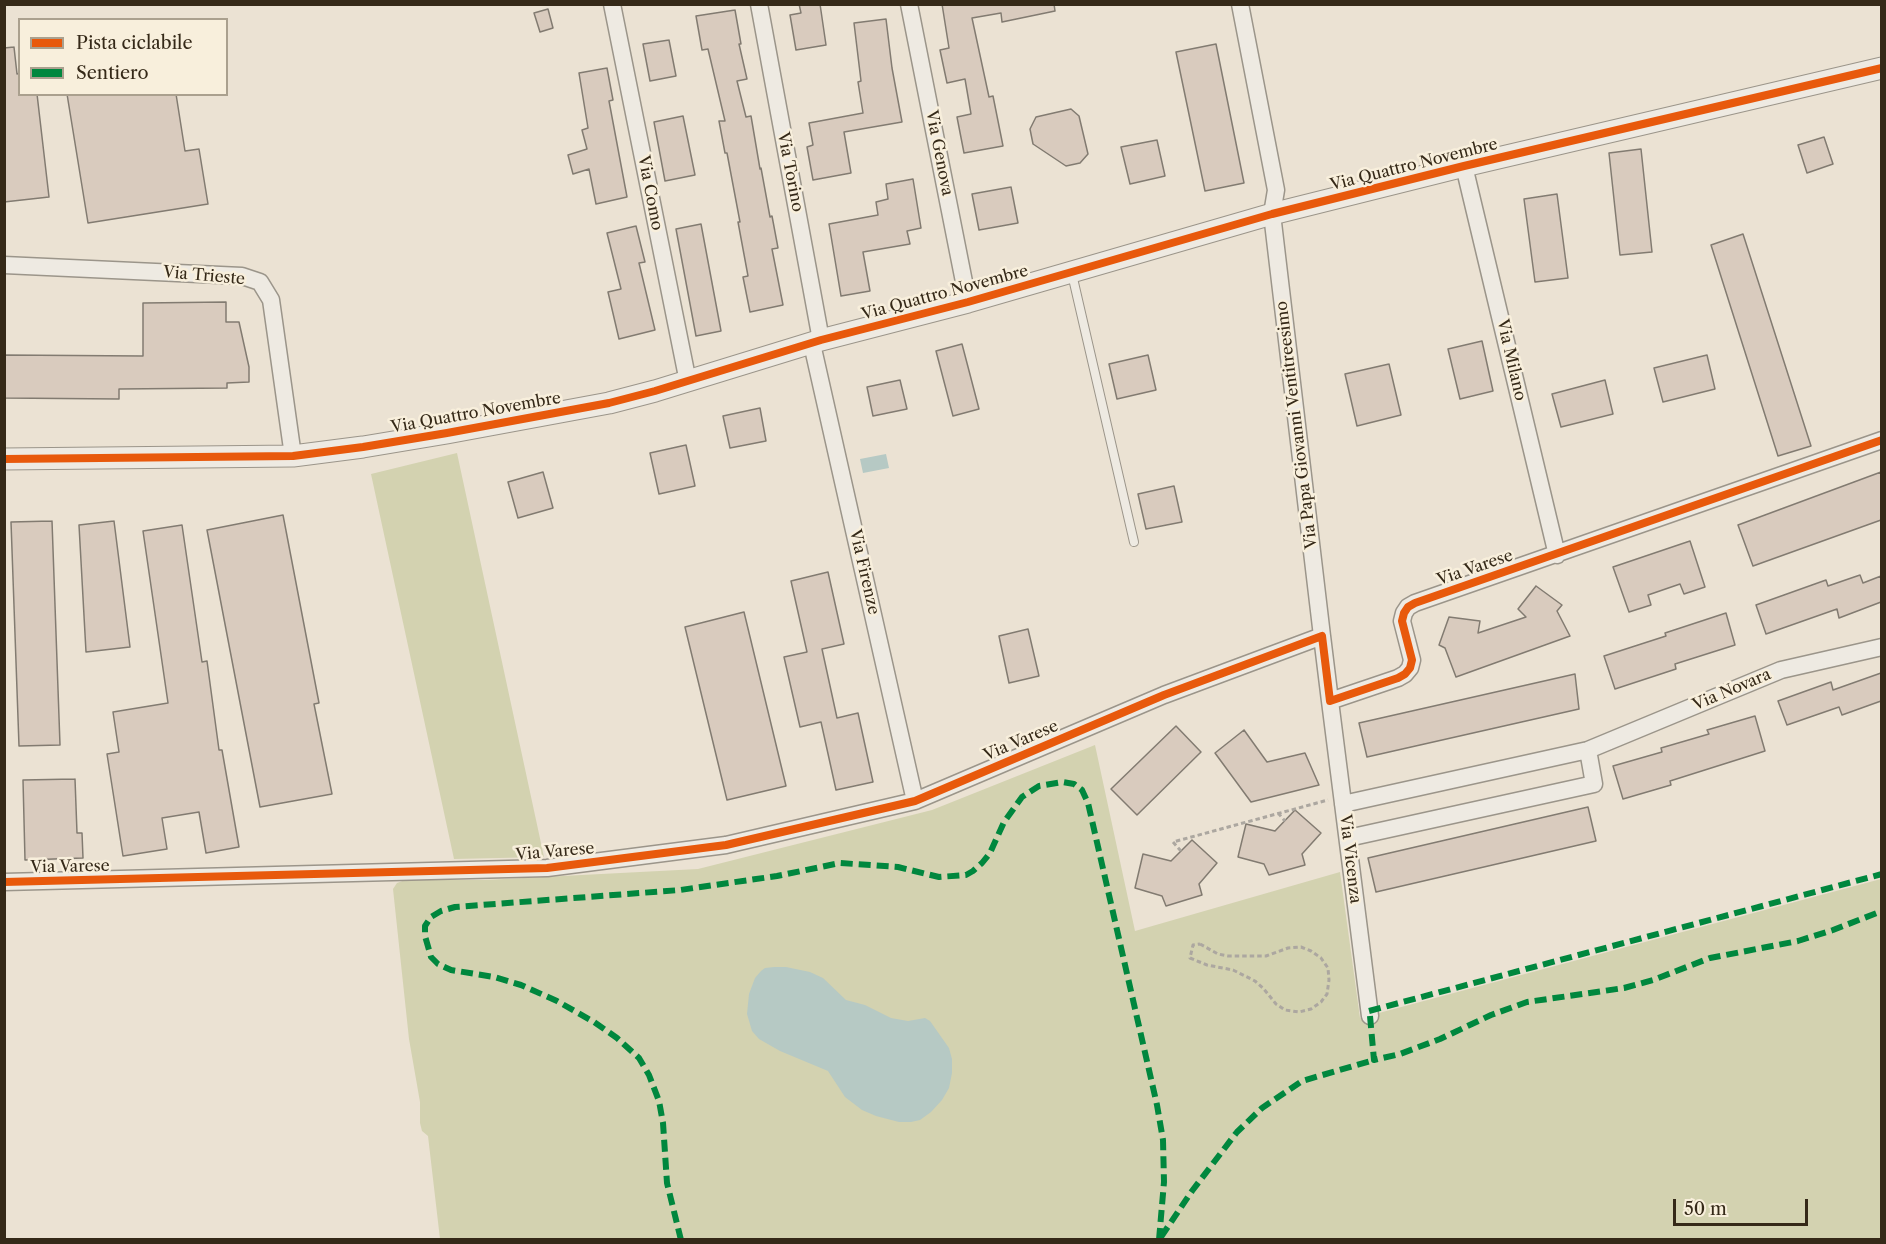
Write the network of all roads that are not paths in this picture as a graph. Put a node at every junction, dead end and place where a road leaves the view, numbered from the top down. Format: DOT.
graph roads {
  1 [pos="612,4"];
  2 [pos="759,4"];
  3 [pos="909,4"];
  4 [pos="1240,4"];
  5 [pos="1881,68"];
  6 [pos="1464,166"];
  7 [pos="1272,214"];
  8 [pos="4,265"];
  9 [pos="1072,272"];
  10 [pos="968,302"];
  11 [pos="817,342"];
  12 [pos="688,382"];
  13 [pos="1881,440"];
  14 [pos="293,456"];
  15 [pos="4,459"];
  16 [pos="1134,542"];
  17 [pos="1557,555"];
  18 [pos="1322,636"];
  19 [pos="1881,647"];
  20 [pos="1330,701"];
  21 [pos="1588,750"];
  22 [pos="1343,800"];
  23 [pos="915,801"];
  24 [pos="1348,838"];
  25 [pos="4,882"];
  26 [pos="1370,1016"];
  1 -- 12 [label="street, Via Como"];
  2 -- 11 [label="street, Via Torino"];
  3 -- 10 [label="street, Via Genova"];
  4 -- 7 [label="street, Via Papa Giovanni Ventitreesimo"];
  5 -- 6 [label="street, Via Quattro Novembre"];
  6 -- 7 [label="street, Via Quattro Novembre"];
  6 -- 17 [label="street, Via Milano"];
  7 -- 9 [label="street, Via Quattro Novembre"];
  7 -- 18 [label="street, Via Papa Giovanni Ventitreesimo"];
  8 -- 14 [label="street, Via Trieste"];
  9 -- 10 [label="street, Via Quattro Novembre"];
  9 -- 16 [label="lane"];
  10 -- 11 [label="street, Via Quattro Novembre"];
  11 -- 12 [label="street, Via Quattro Novembre"];
  11 -- 23 [label="street, Via Firenze"];
  12 -- 14 [label="street, Via Quattro Novembre"];
  13 -- 17 [label="street, Via Varese"];
  14 -- 15 [label="street, Via Quattro Novembre"];
  17 -- 20 [label="street, Via Varese"];
  18 -- 20 [label="street"];
  18 -- 23 [label="street, Via Varese"];
  19 -- 21 [label="street, Via Novara"];
  20 -- 22 [label="street, Via Vicenza"];
  21 -- 22 [label="street, Via Novara"];
  21 -- 24 [label="street"];
  22 -- 24 [label="street, Via Vicenza"];
  23 -- 25 [label="street, Via Varese"];
  24 -- 26 [label="street, Via Vicenza"];
}
